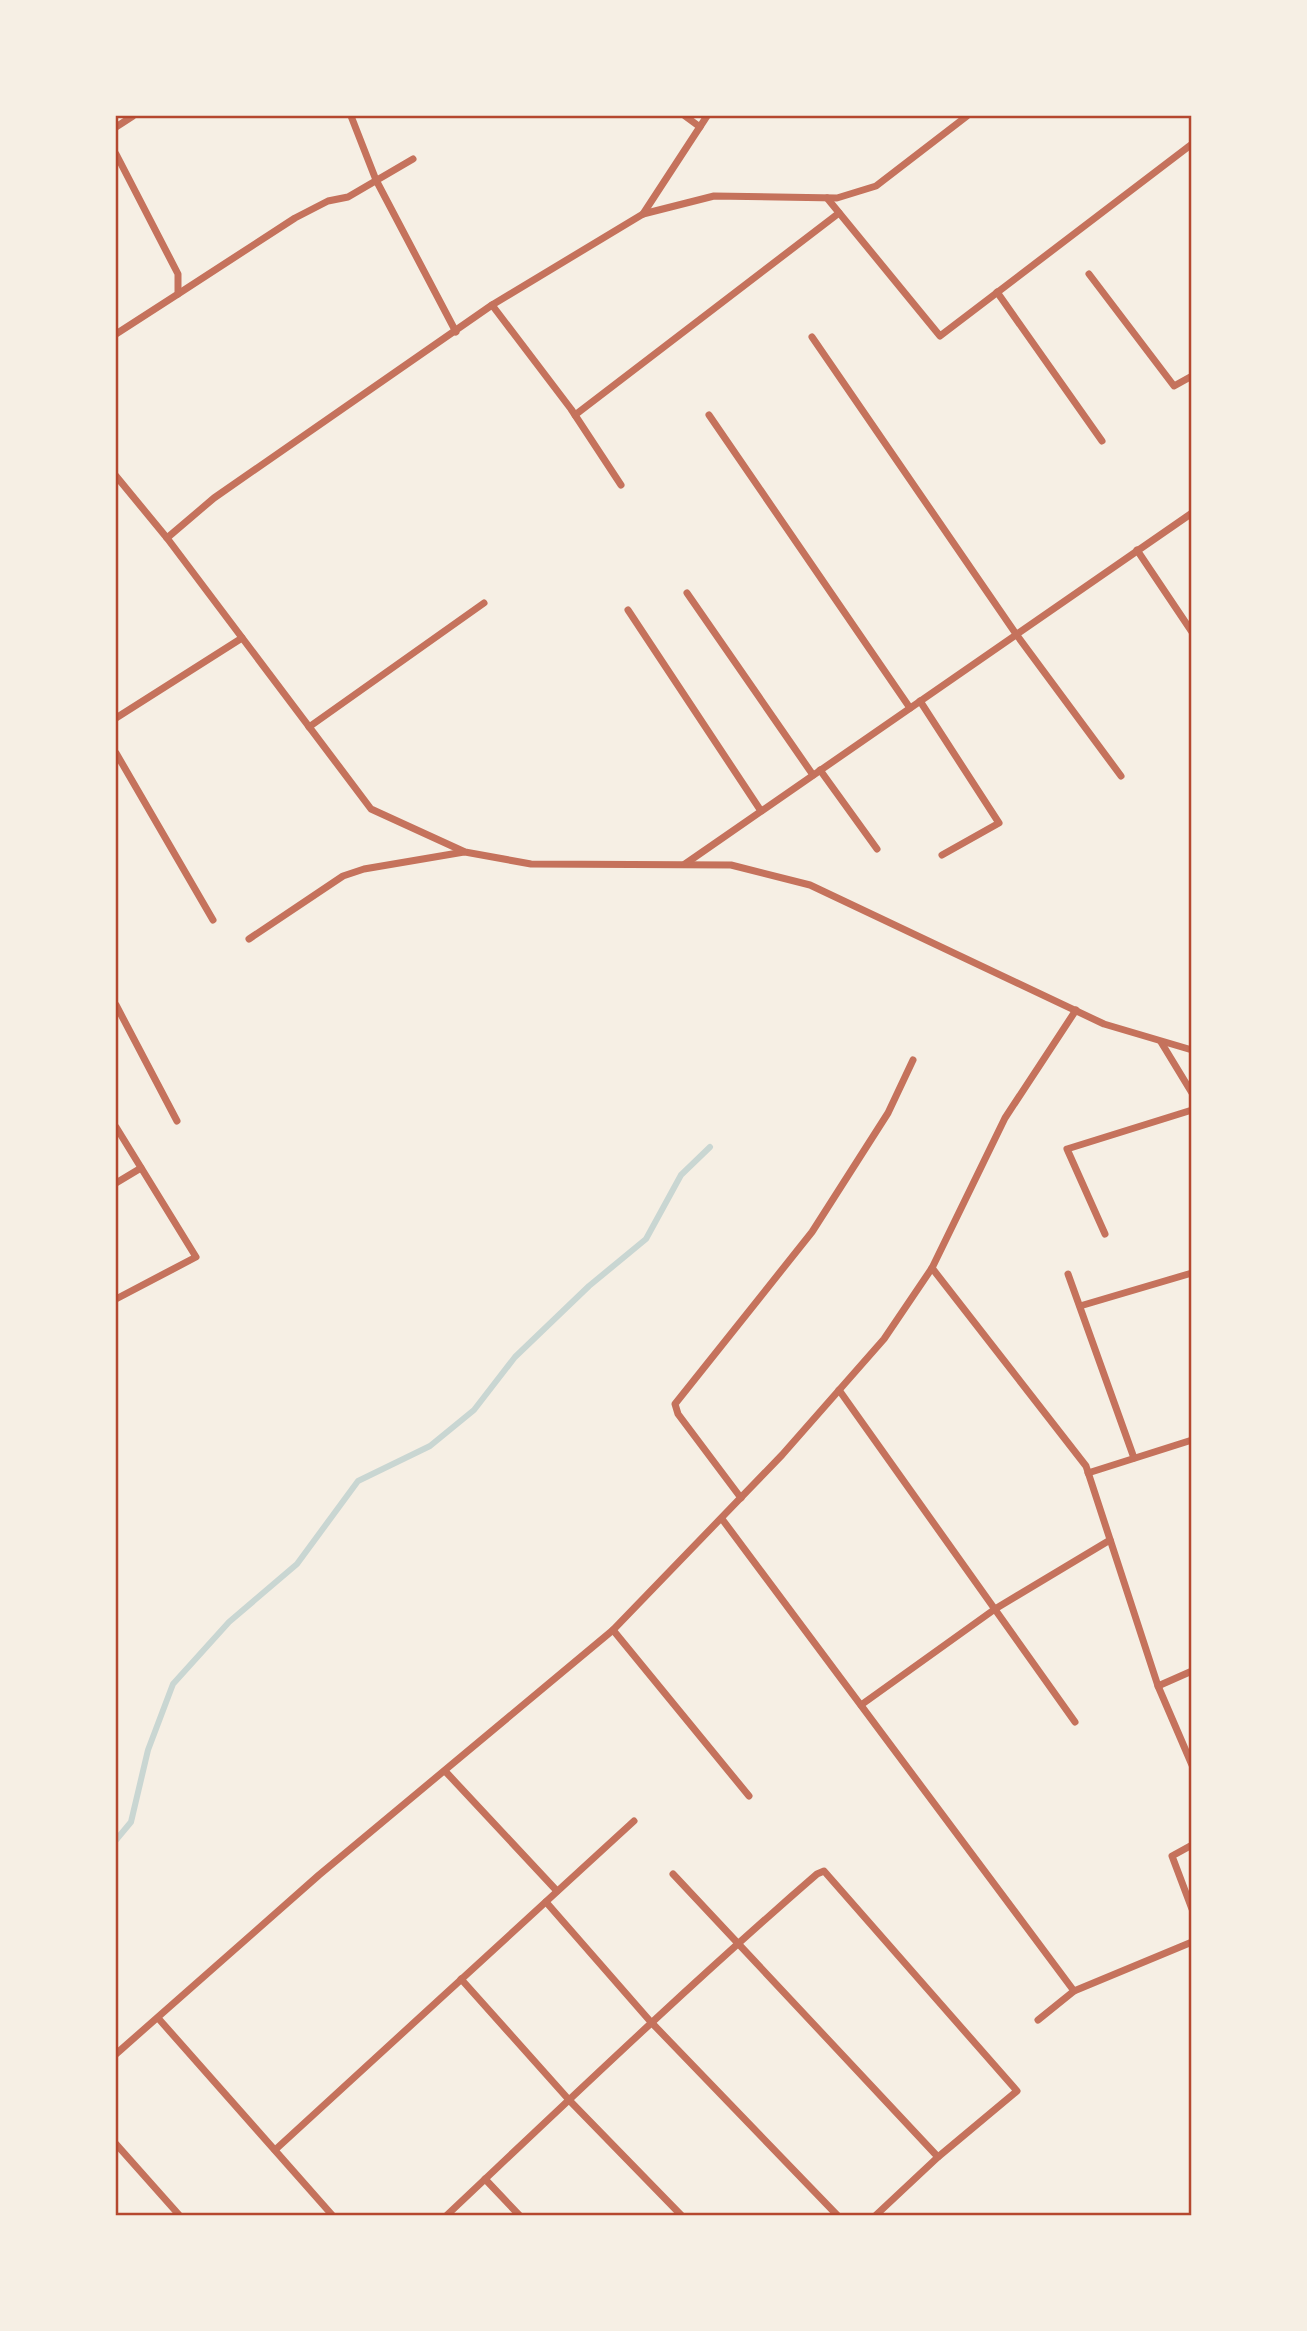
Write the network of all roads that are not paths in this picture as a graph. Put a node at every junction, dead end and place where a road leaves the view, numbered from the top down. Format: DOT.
graph roads {
  1 [pos="133,116"];
  2 [pos="351,116"];
  3 [pos="685,116"];
  4 [pos="707,116"];
  5 [pos="967,116"];
  6 [pos="116,127"];
  7 [pos="700,127"];
  8 [pos="1192,144"];
  9 [pos="116,154"];
  10 [pos="413,159"];
  11 [pos="376,180"];
  12 [pos="827,198"];
  13 [pos="839,213"];
  14 [pos="643,214"];
  15 [pos="1089,274"];
  16 [pos="997,292"];
  17 [pos="178,294"];
  18 [pos="492,305"];
  19 [pos="456,332"];
  20 [pos="116,334"];
  21 [pos="812,337"];
  22 [pos="1192,376"];
  23 [pos="575,415"];
  24 [pos="709,415"];
  25 [pos="1102,441"];
  26 [pos="116,476"];
  27 [pos="621,485"];
  28 [pos="1192,513"];
  29 [pos="167,538"];
  30 [pos="1137,550"];
  31 [pos="687,593"];
  32 [pos="484,603"];
  33 [pos="628,610"];
  34 [pos="1192,632"];
  35 [pos="1016,634"];
  36 [pos="242,638"];
  37 [pos="920,701"];
  38 [pos="910,708"];
  39 [pos="116,718"];
  40 [pos="309,727"];
  41 [pos="116,753"];
  42 [pos="817,773"];
  43 [pos="1121,776"];
  44 [pos="761,811"];
  45 [pos="877,849"];
  46 [pos="465,852"];
  47 [pos="942,855"];
  48 [pos="685,864"];
  49 [pos="214,920"];
  50 [pos="249,939"];
  51 [pos="116,1005"];
  52 [pos="1076,1010"];
  53 [pos="1161,1041"];
  54 [pos="1192,1050"];
  55 [pos="913,1060"];
  56 [pos="1192,1093"];
  57 [pos="1192,1110"];
  58 [pos="177,1121"];
  59 [pos="116,1126"];
  60 [pos="141,1168"];
  61 [pos="116,1183"];
  62 [pos="1105,1234"];
  63 [pos="932,1268"];
  64 [pos="1068,1273"];
  65 [pos="1192,1273"];
  66 [pos="116,1299"];
  67 [pos="1080,1306"];
  68 [pos="839,1390"];
  69 [pos="1192,1440"];
  70 [pos="1134,1458"];
  71 [pos="1088,1474"];
  72 [pos="741,1498"];
  73 [pos="722,1519"];
  74 [pos="1110,1539"];
  75 [pos="995,1609"];
  76 [pos="613,1630"];
  77 [pos="1192,1671"];
  78 [pos="1158,1686"];
  79 [pos="861,1705"];
  80 [pos="1074,1722"];
  81 [pos="1192,1765"];
  82 [pos="445,1771"];
  83 [pos="749,1796"];
  84 [pos="634,1821"];
  85 [pos="1192,1845"];
  86 [pos="673,1874"];
  87 [pos="557,1891"];
  88 [pos="545,1902"];
  89 [pos="1192,1909"];
  90 [pos="1192,1942"];
  91 [pos="736,1944"];
  92 [pos="461,1979"];
  93 [pos="1074,1991"];
  94 [pos="158,2018"];
  95 [pos="1038,2020"];
  96 [pos="650,2021"];
  97 [pos="116,2054"];
  98 [pos="570,2101"];
  99 [pos="116,2144"];
  100 [pos="275,2150"];
  101 [pos="938,2157"];
  102 [pos="485,2179"];
  103 [pos="180,2216"];
  104 [pos="333,2216"];
  105 [pos="446,2216"];
  106 [pos="520,2216"];
  107 [pos="682,2216"];
  108 [pos="838,2216"];
  109 [pos="875,2216"];
  1 -- 6 [label="street"];
  2 -- 11 [label="street"];
  3 -- 7 [label="street"];
  4 -- 7 [label="street"];
  5 -- 12 [label="street"];
  7 -- 14 [label="street"];
  8 -- 16 [label="street"];
  9 -- 17 [label="street"];
  10 -- 11 [label="street"];
  11 -- 17 [label="street"];
  11 -- 19 [label="street"];
  12 -- 13 [label="street"];
  12 -- 14 [label="street"];
  13 -- 16 [label="street"];
  13 -- 23 [label="street"];
  14 -- 18 [label="street"];
  15 -- 22 [label="street"];
  16 -- 25 [label="street"];
  17 -- 20 [label="street"];
  18 -- 19 [label="street"];
  18 -- 23 [label="street"];
  19 -- 29 [label="street"];
  21 -- 35 [label="street"];
  23 -- 27 [label="street"];
  24 -- 38 [label="street"];
  26 -- 29 [label="street"];
  28 -- 30 [label="street"];
  29 -- 36 [label="street"];
  30 -- 34 [label="street"];
  30 -- 35 [label="street"];
  31 -- 42 [label="street"];
  32 -- 40 [label="street"];
  33 -- 44 [label="street"];
  35 -- 37 [label="street"];
  35 -- 43 [label="street"];
  36 -- 39 [label="street"];
  36 -- 40 [label="street"];
  37 -- 38 [label="street"];
  37 -- 47 [label="street"];
  38 -- 42 [label="street"];
  40 -- 46 [label="street"];
  41 -- 49 [label="street"];
  42 -- 44 [label="street"];
  42 -- 45 [label="street"];
  44 -- 48 [label="street"];
  46 -- 48 [label="street"];
  46 -- 50 [label="street"];
  48 -- 52 [label="street"];
  51 -- 58 [label="street"];
  52 -- 53 [label="street"];
  52 -- 63 [label="street"];
  53 -- 54 [label="street"];
  53 -- 56 [label="street"];
  55 -- 72 [label="street"];
  57 -- 62 [label="street"];
  59 -- 60 [label="street"];
  60 -- 61 [label="street"];
  60 -- 66 [label="street"];
  63 -- 68 [label="street"];
  63 -- 71 [label="street"];
  64 -- 67 [label="street"];
  65 -- 67 [label="street"];
  67 -- 70 [label="street"];
  68 -- 72 [label="street"];
  68 -- 75 [label="street"];
  69 -- 70 [label="street"];
  70 -- 71 [label="street"];
  71 -- 74 [label="street"];
  72 -- 73 [label="street"];
  73 -- 76 [label="street"];
  73 -- 79 [label="street"];
  74 -- 75 [label="street"];
  74 -- 78 [label="street"];
  75 -- 79 [label="street"];
  75 -- 80 [label="street"];
  76 -- 82 [label="street"];
  76 -- 83 [label="street"];
  77 -- 78 [label="street"];
  78 -- 81 [label="street"];
  79 -- 93 [label="street"];
  82 -- 87 [label="street"];
  82 -- 94 [label="street"];
  84 -- 87 [label="street"];
  85 -- 89 [label="street"];
  86 -- 91 [label="street"];
  87 -- 88 [label="street"];
  88 -- 92 [label="street"];
  88 -- 96 [label="street"];
  90 -- 93 [label="street"];
  91 -- 96 [label="street"];
  91 -- 101 [label="street"];
  91 -- 101 [label="street"];
  92 -- 98 [label="street"];
  92 -- 100 [label="street"];
  93 -- 95 [label="street"];
  94 -- 97 [label="street"];
  94 -- 100 [label="street"];
  96 -- 98 [label="street"];
  96 -- 108 [label="street"];
  98 -- 102 [label="street"];
  98 -- 107 [label="street"];
  99 -- 103 [label="street"];
  100 -- 104 [label="street"];
  101 -- 109 [label="street"];
  102 -- 105 [label="street"];
  102 -- 106 [label="street"];
}
